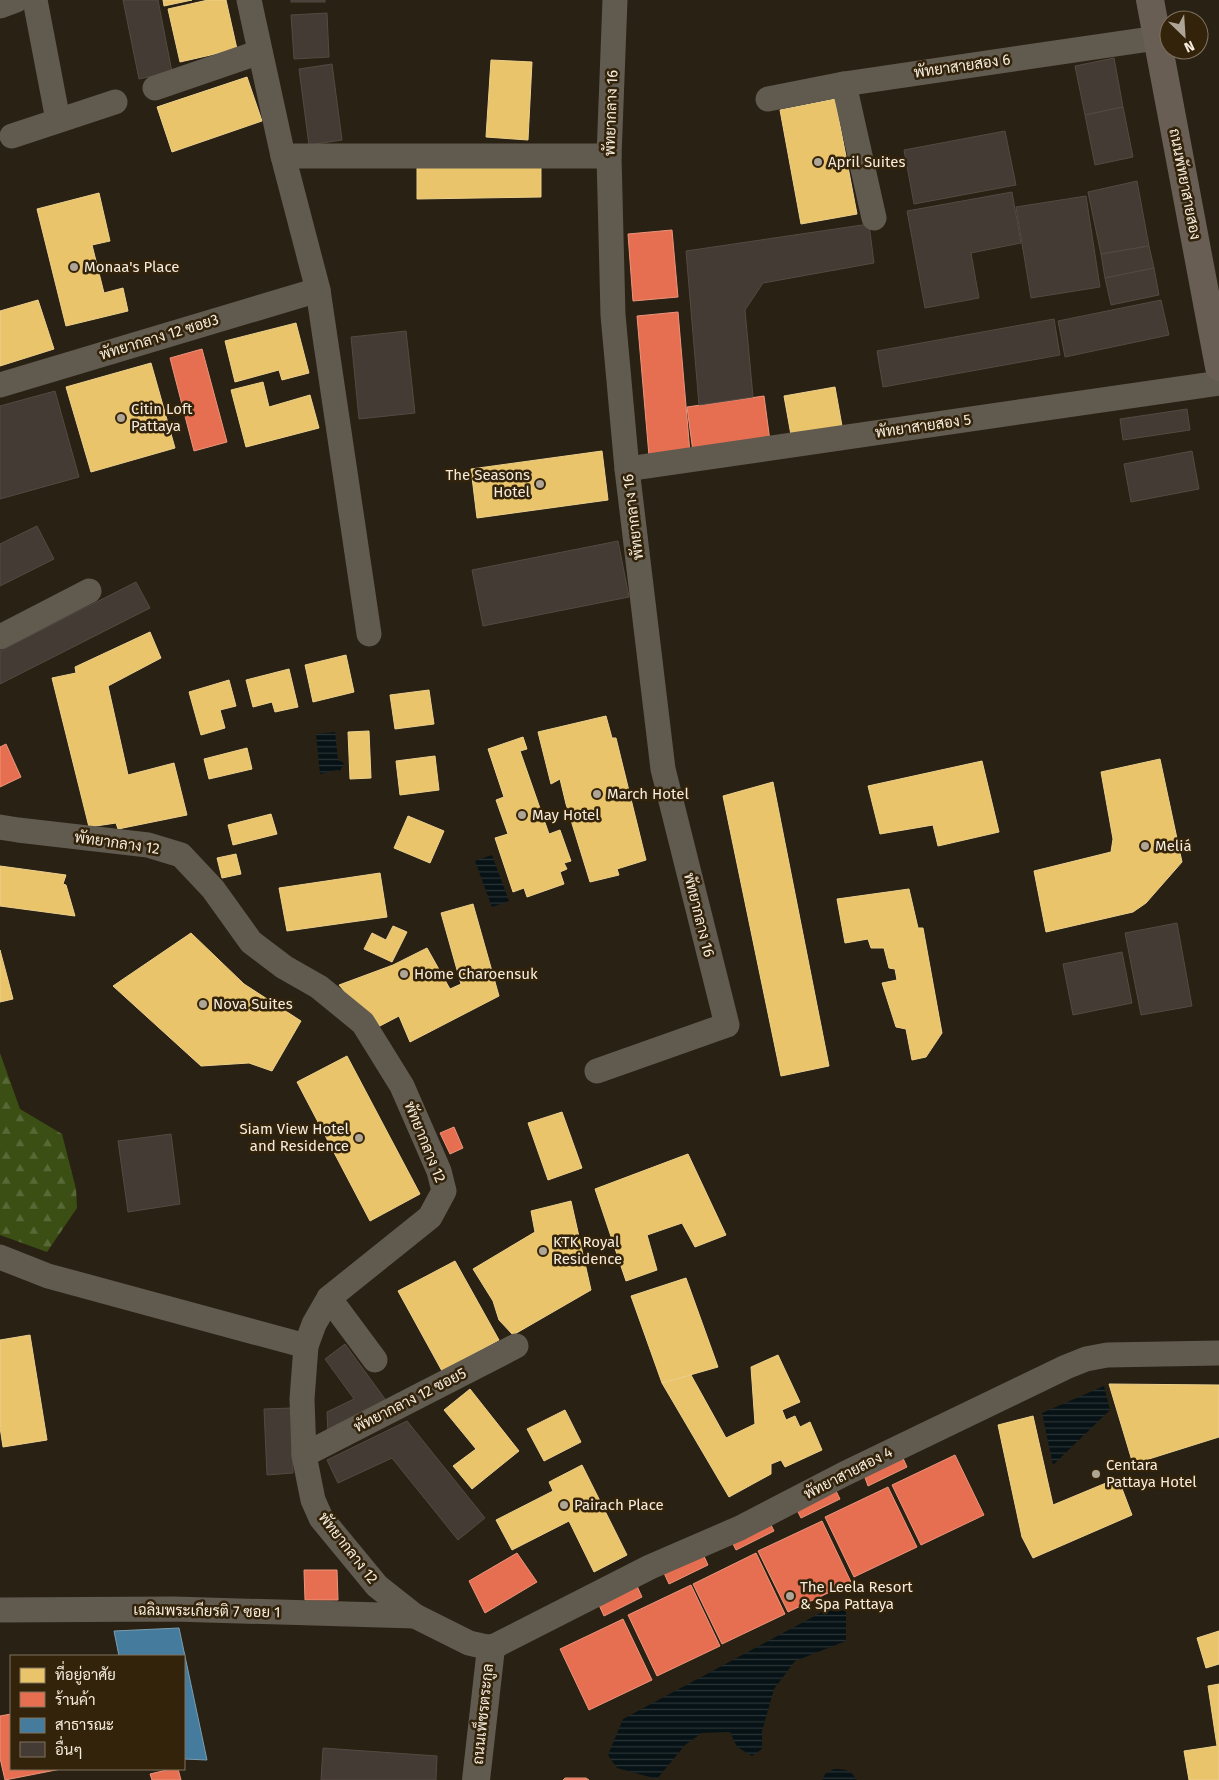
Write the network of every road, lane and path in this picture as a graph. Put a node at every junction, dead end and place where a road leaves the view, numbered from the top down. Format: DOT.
graph roads {
  1 [pos="16,0"];
  2 [pos="35,0"];
  3 [pos="249,0"];
  4 [pos="615,0"];
  5 [pos="1150,0"];
  6 [pos="0,6"];
  7 [pos="1157,38"];
  8 [pos="260,52"];
  9 [pos="844,84"];
  10 [pos="155,88"];
  11 [pos="768,99"];
  12 [pos="115,102"];
  13 [pos="58,120"];
  14 [pos="12,136"];
  15 [pos="283,156"];
  16 [pos="609,156"];
  17 [pos="874,218"];
  18 [pos="318,290"];
  19 [pos="1219,367"];
  20 [pos="1219,383"];
  21 [pos="0,385"];
  22 [pos="627,469"];
  23 [pos="89,591"];
  24 [pos="369,634"];
  25 [pos="0,637"];
  26 [pos="0,827"];
  27 [pos="597,1071"];
  28 [pos="0,1257"];
  29 [pos="329,1298"];
  30 [pos="306,1346"];
  31 [pos="516,1346"];
  32 [pos="1219,1353"];
  33 [pos="375,1360"];
  34 [pos="304,1455"];
  35 [pos="0,1610"];
  36 [pos="415,1616"];
  37 [pos="491,1648"];
  38 [pos="476,1780"];
  1 -- 6 [label="street"];
  2 -- 13 [label="street"];
  3 -- 8 [label="street"];
  4 -- 16 [label="street, พัทยากลาง 16"];
  5 -- 7 [label="main road, ถนนพัทยาสายสอง"];
  7 -- 9 [label="street, พัทยาสายสอง 6"];
  7 -- 19 [label="main road, ถนนพัทยาสายสอง"];
  8 -- 10 [label="street"];
  8 -- 15 [label="street"];
  9 -- 11 [label="street, พัทยาสายสอง 6"];
  9 -- 17 [label="street"];
  12 -- 13 [label="street"];
  13 -- 14 [label="street"];
  15 -- 16 [label="street"];
  15 -- 18 [label="street"];
  16 -- 22 [label="street, พัทยากลาง 16"];
  18 -- 21 [label="street, พัทยากลาง 12 ซอย3"];
  18 -- 24 [label="street"];
  20 -- 22 [label="street, พัทยาสายสอง 5"];
  22 -- 27 [label="street, พัทยากลาง 16"];
  23 -- 25 [label="street"];
  26 -- 29 [label="street, พัทยากลาง 12"];
  28 -- 30 [label="street"];
  29 -- 30 [label="street, พัทยากลาง 12"];
  29 -- 33 [label="street"];
  30 -- 34 [label="street, พัทยากลาง 12"];
  31 -- 34 [label="street, พัทยากลาง 12 ซอย5"];
  32 -- 37 [label="street, พัทยาสายสอง 4"];
  34 -- 36 [label="street, พัทยากลาง 12"];
  35 -- 36 [label="street, เฉลิมพระเกียรติ 7 ซอย 1"];
  36 -- 37 [label="street, พัทยากลาง 12"];
  37 -- 38 [label="street, ถนนเพ็ชรตระกูล"];
}
